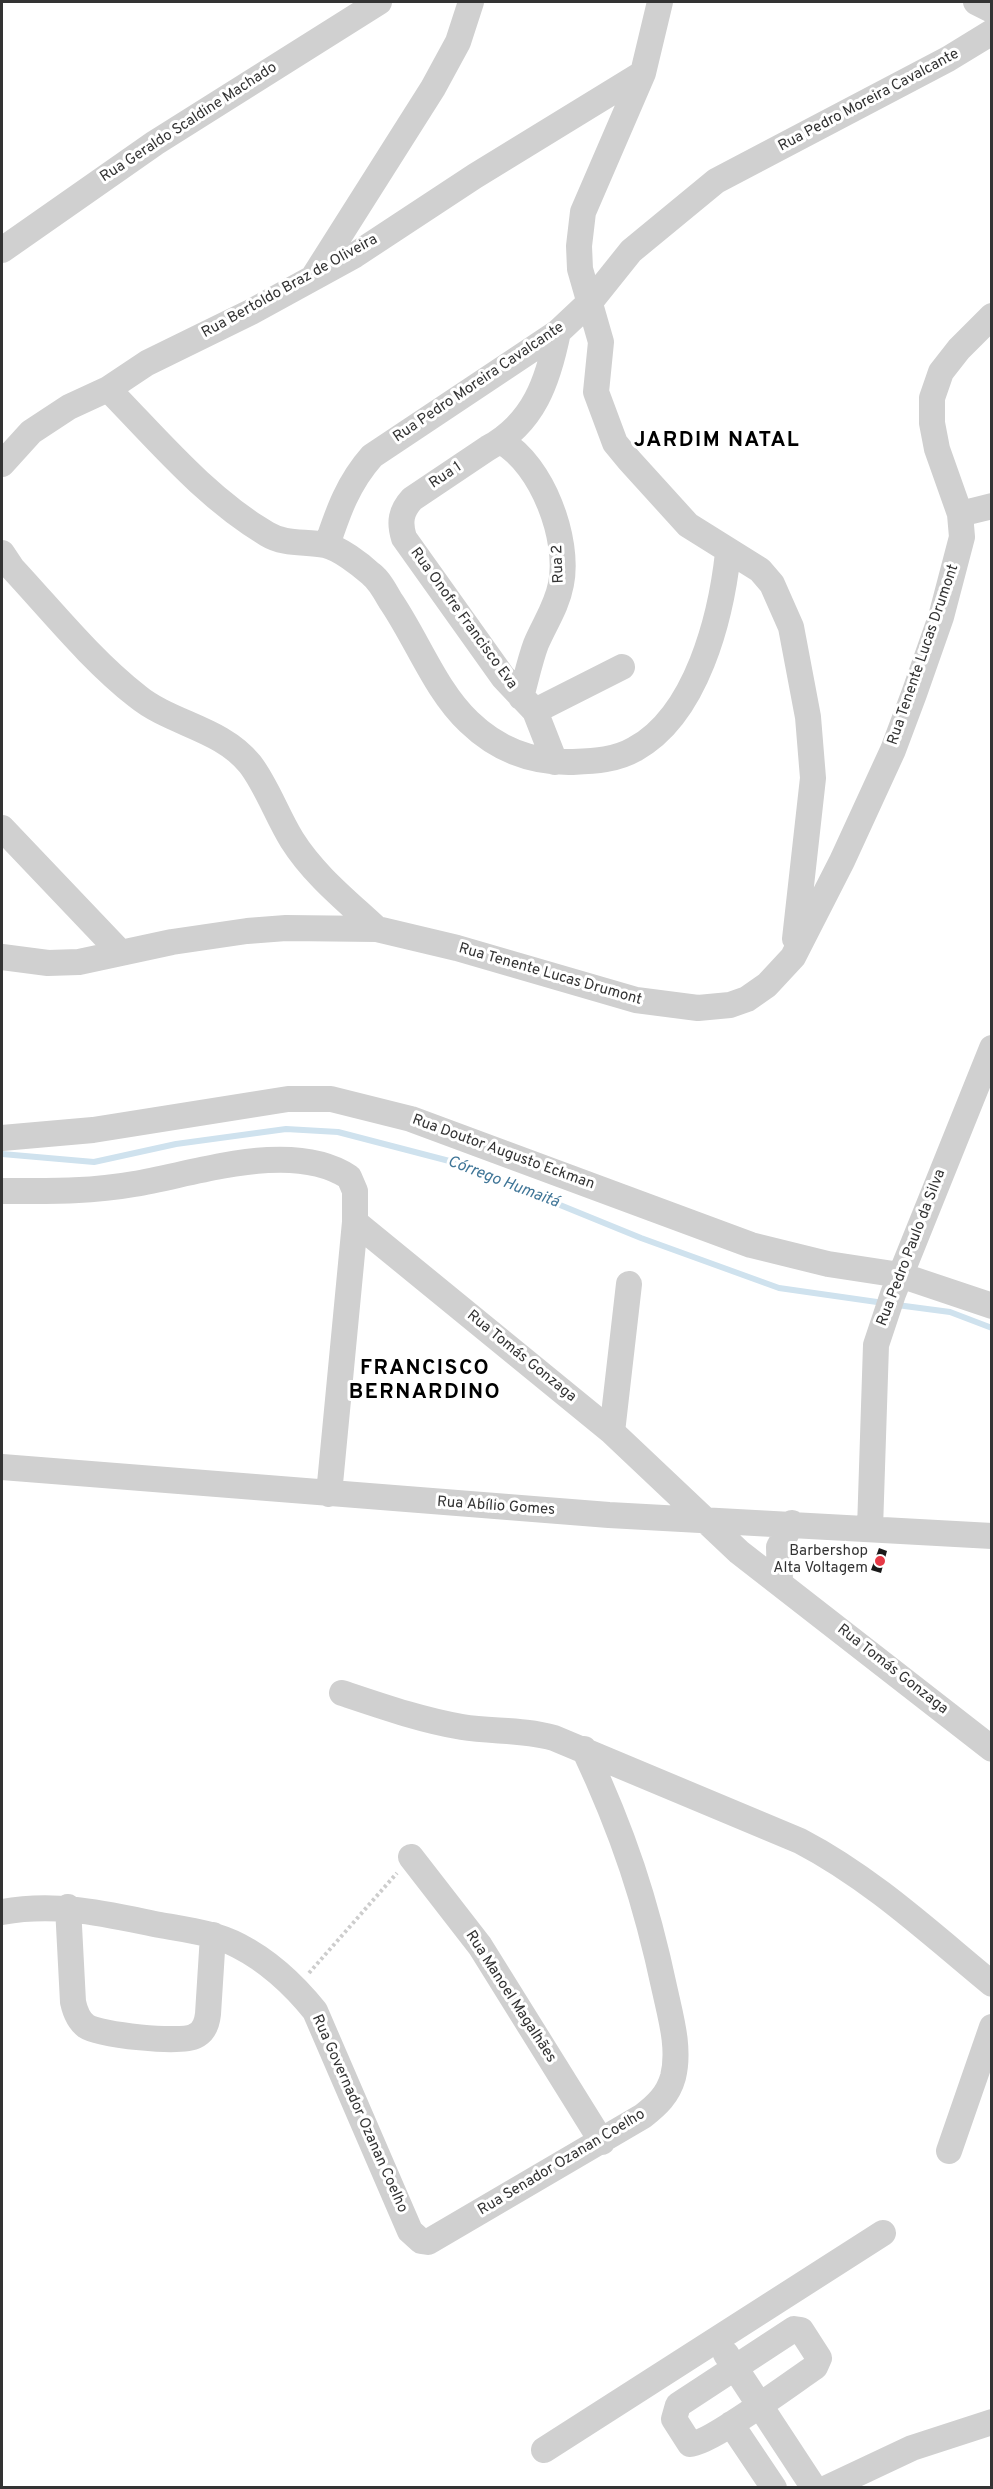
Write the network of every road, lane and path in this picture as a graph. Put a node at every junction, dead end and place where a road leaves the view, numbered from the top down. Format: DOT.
graph roads {
  1 [pos="379,2"];
  2 [pos="471,2"];
  3 [pos="660,2"];
  4 [pos="976,2"];
  5 [pos="992,10"];
  6 [pos="992,32"];
  7 [pos="643,73"];
  8 [pos="2,250"];
  9 [pos="313,279"];
  10 [pos="591,301"];
  11 [pos="992,316"];
  12 [pos="558,332"];
  13 [pos="108,389"];
  14 [pos="502,442"];
  15 [pos="2,464"];
  16 [pos="992,506"];
  17 [pos="960,514"];
  18 [pos="401,521"];
  19 [pos="327,545"];
  20 [pos="2,553"];
  21 [pos="728,553"];
  22 [pos="622,667"];
  23 [pos="528,704"];
  24 [pos="555,762"];
  25 [pos="2,828"];
  26 [pos="377,929"];
  27 [pos="121,953"];
  28 [pos="2,957"];
  29 [pos="792,957"];
  30 [pos="992,1048"];
  31 [pos="2,1138"];
  32 [pos="2,1191"];
  33 [pos="355,1222"];
  34 [pos="629,1284"];
  35 [pos="892,1295"];
  36 [pos="992,1306"];
  37 [pos="612,1432"];
  38 [pos="2,1467"];
  39 [pos="330,1494"];
  40 [pos="702,1518"];
  41 [pos="792,1523"];
  42 [pos="870,1529"];
  43 [pos="992,1536"];
  44 [pos="780,1582"];
  45 [pos="342,1693"];
  46 [pos="584,1749"];
  47 [pos="992,1749"];
  48 [pos="411,1857"];
  49 [pos="68,1907"];
  50 [pos="2,1912"];
  51 [pos="213,1935"];
  52 [pos="992,1984"];
  53 [pos="297,1987"];
  54 [pos="992,2027"];
  55 [pos="602,2142"];
  56 [pos="949,2151"];
  57 [pos="883,2233"];
  58 [pos="421,2241"];
  59 [pos="716,2339"];
  60 [pos="735,2367"];
  61 [pos="759,2403"];
  62 [pos="992,2422"];
  63 [pos="731,2424"];
  64 [pos="544,2450"];
  65 [pos="774,2487"];
  66 [pos="814,2487"];
  67 [pos="827,2487"];
  1 -- 8 [label="street, Rua Geraldo Scaldine Machado"];
  2 -- 9 [label="street"];
  3 -- 7 [label="street"];
  4 -- 5 [label="street"];
  6 -- 10 [label="street, Rua Pedro Moreira Cavalcante"];
  7 -- 9 [label="street, Rua Bertoldo Braz de Oliveira"];
  7 -- 10 [label="street"];
  9 -- 13 [label="street, Rua Bertoldo Braz de Oliveira"];
  10 -- 12 [label="street, Rua Pedro Moreira Cavalcante"];
  10 -- 21 [label="street"];
  11 -- 17 [label="street, Rua Tenente Lucas Drumont"];
  12 -- 14 [label="street, Rua 1"];
  12 -- 19 [label="street, Rua Pedro Moreira Cavalcante"];
  13 -- 15 [label="street, Rua Bertoldo Braz de Oliveira"];
  13 -- 19 [label="street"];
  14 -- 18 [label="street, Rua 1"];
  14 -- 23 [label="street, Rua 2"];
  16 -- 17 [label="street"];
  17 -- 29 [label="street, Rua Tenente Lucas Drumont"];
  18 -- 23 [label="street, Rua Onofre Francisco Eva"];
  19 -- 24 [label="street"];
  20 -- 26 [label="street"];
  21 -- 24 [label="street"];
  21 -- 29 [label="street"];
  22 -- 23 [label="street"];
  23 -- 24 [label="street, Rua Onofre Francisco Eva"];
  25 -- 27 [label="street"];
  26 -- 27 [label="street, Rua Tenente Lucas Drumont"];
  26 -- 29 [label="street, Rua Tenente Lucas Drumont"];
  27 -- 28 [label="street, Rua Tenente Lucas Drumont"];
  30 -- 35 [label="street, Rua Pedro Paulo da Silva"];
  31 -- 35 [label="street, Rua Doutor Augusto Eckman"];
  32 -- 33 [label="street"];
  33 -- 37 [label="street, Rua Tomás Gonzaga"];
  33 -- 39 [label="street"];
  34 -- 37 [label="street"];
  35 -- 36 [label="street, Rua Doutor Augusto Eckman"];
  35 -- 42 [label="street, Rua Pedro Paulo da Silva"];
  37 -- 40 [label="street, Rua Tomás Gonzaga"];
  38 -- 39 [label="street, Rua Abílio Gomes"];
  39 -- 40 [label="street, Rua Abílio Gomes"];
  40 -- 41 [label="street, Rua Abílio Gomes"];
  40 -- 44 [label="street, Rua Tomás Gonzaga"];
  41 -- 42 [label="street, Rua Abílio Gomes"];
  41 -- 44 [label="street"];
  42 -- 43 [label="street, Rua Abílio Gomes"];
  44 -- 47 [label="street, Rua Tomás Gonzaga"];
  45 -- 46 [label="street"];
  46 -- 52 [label="street"];
  46 -- 55 [label="street, Rua Senador Ozanan Coelho"];
  48 -- 53 [label="path"];
  48 -- 55 [label="street, Rua Manoel Magalhães"];
  49 -- 50 [label="street, Rua Governador Ozanan Coelho"];
  49 -- 51 [label="street, Rua Governador Ozanan Coelho"];
  49 -- 51 [label="street"];
  51 -- 53 [label="street, Rua Governador Ozanan Coelho"];
  53 -- 58 [label="street, Rua Governador Ozanan Coelho"];
  54 -- 56 [label="street"];
  55 -- 58 [label="street, Rua Senador Ozanan Coelho"];
  57 -- 59 [label="street"];
  59 -- 60 [label="street"];
  59 -- 64 [label="street"];
  60 -- 61 [label="street"];
  60 -- 61 [label="street"];
  60 -- 63 [label="street"];
  61 -- 63 [label="street"];
  61 -- 66 [label="street"];
  62 -- 67 [label="street"];
  63 -- 65 [label="street"];
}
